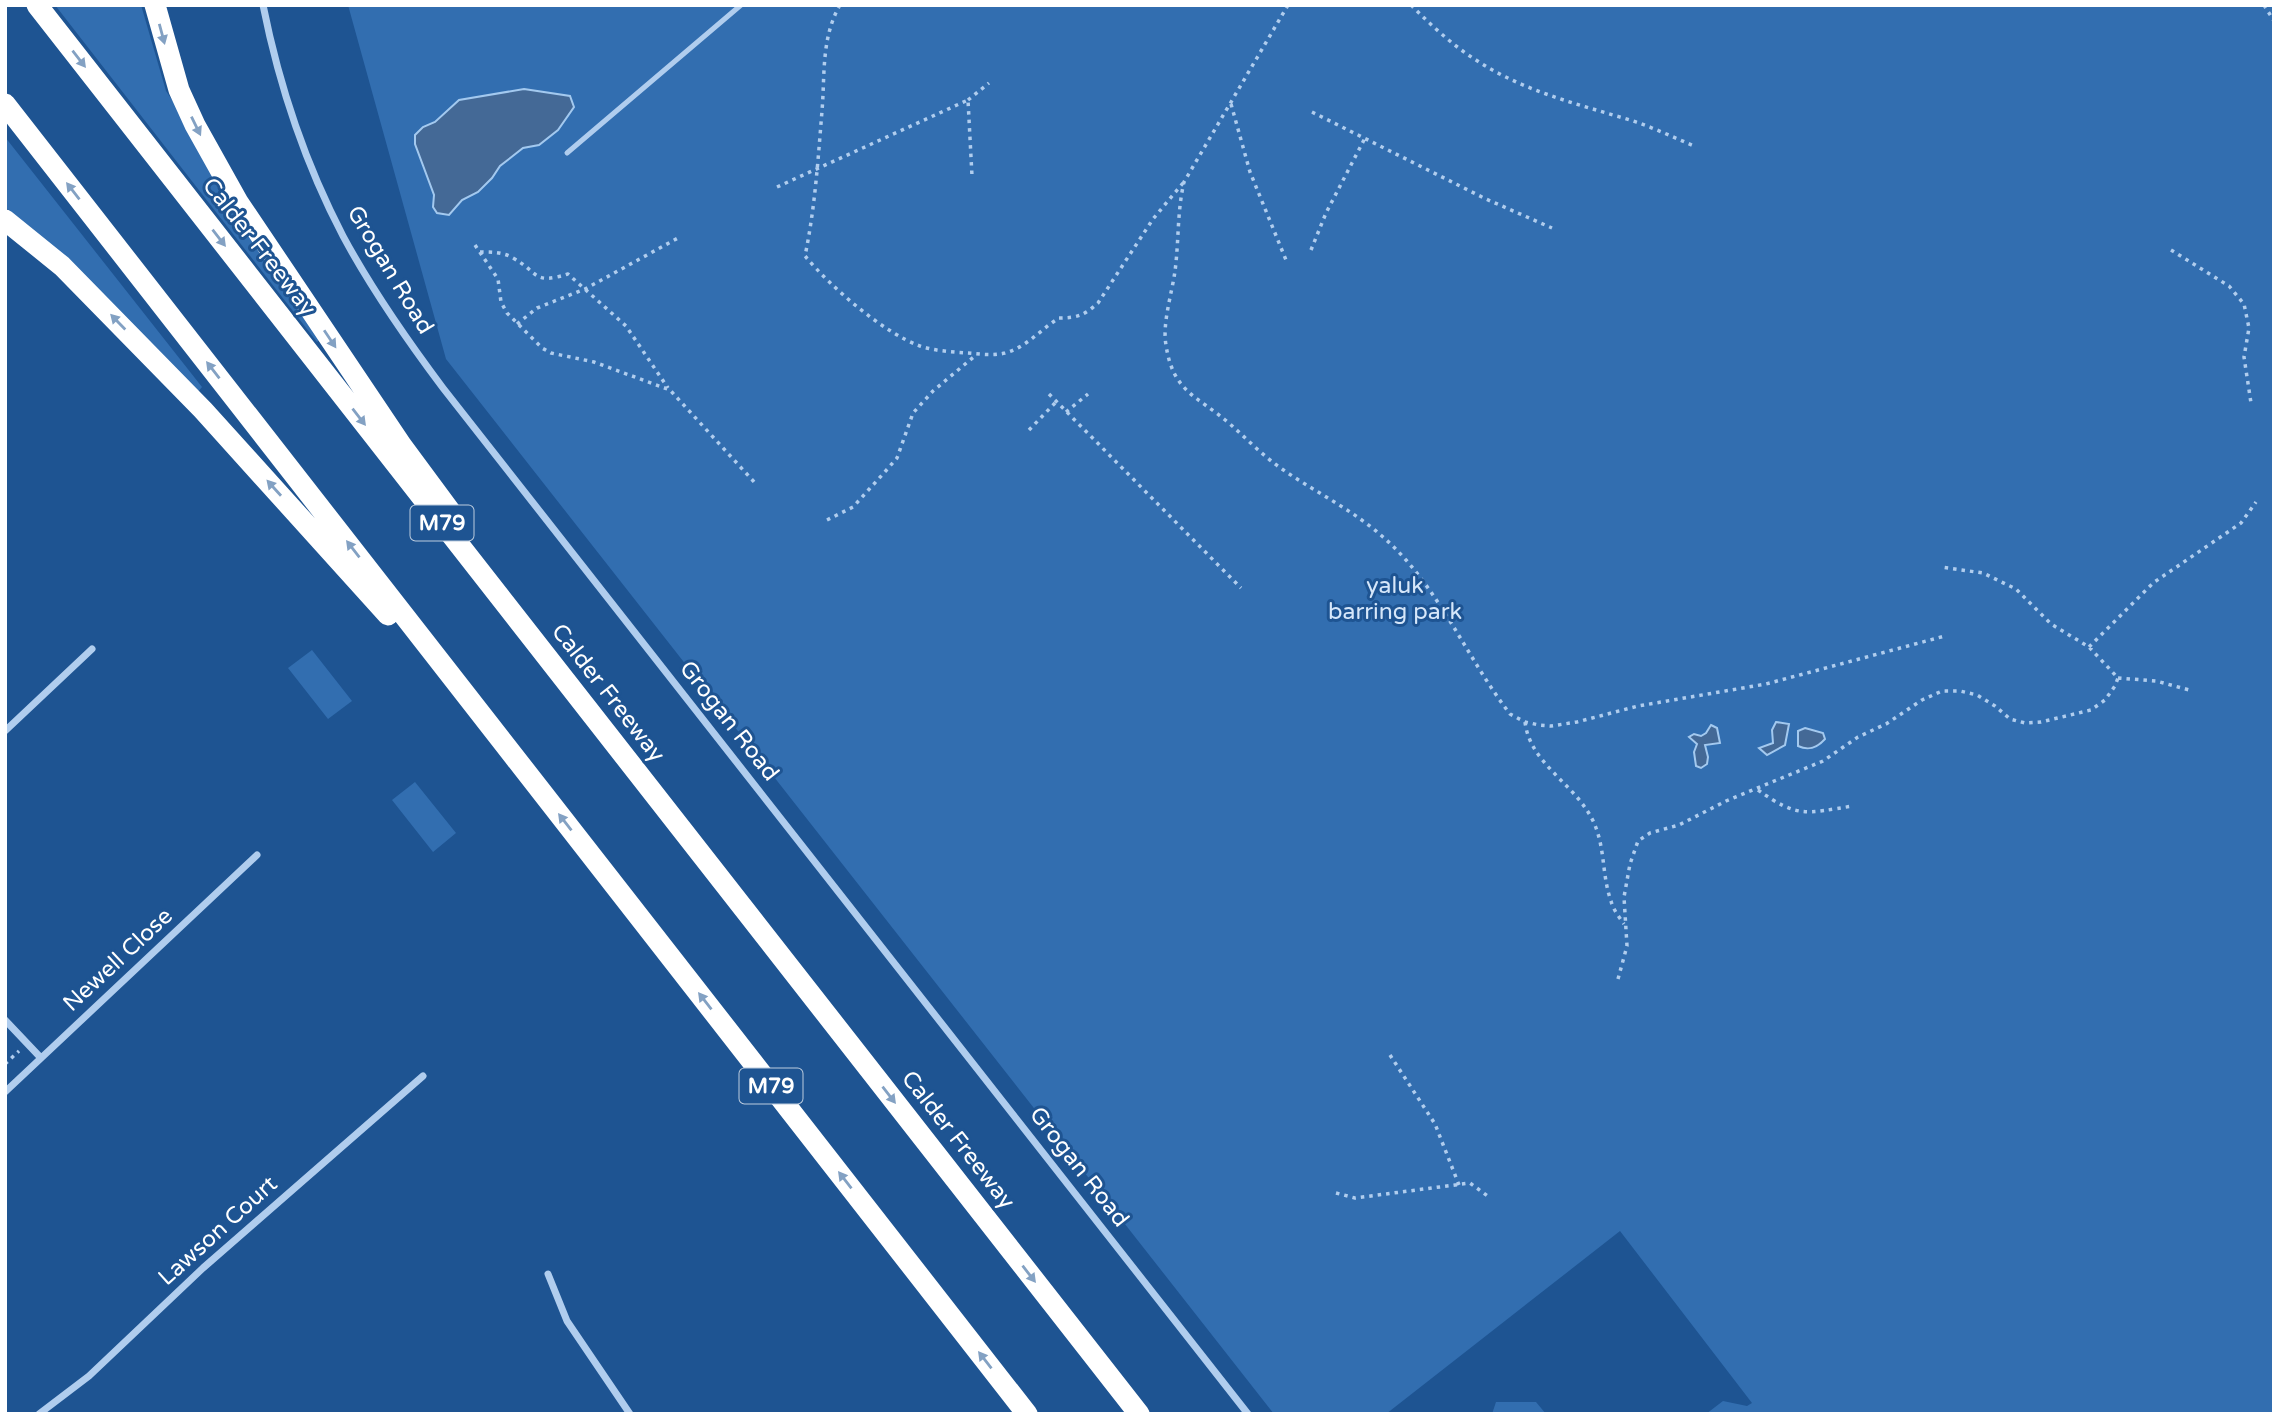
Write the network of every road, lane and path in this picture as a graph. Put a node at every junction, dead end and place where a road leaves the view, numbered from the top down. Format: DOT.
graph roads {
  1 [pos="37,5"];
  2 [pos="155,5"];
  3 [pos="263,5"];
  4 [pos="741,5"];
  5 [pos="840,5"];
  6 [pos="1288,5"];
  7 [pos="1410,5"];
  8 [pos="2264,5"];
  9 [pos="2274,21"];
  10 [pos="989,83"];
  11 [pos="968,100"];
  12 [pos="1231,103"];
  13 [pos="5,104"];
  14 [pos="1312,112"];
  15 [pos="1365,138"];
  16 [pos="1695,146"];
  17 [pos="567,153"];
  18 [pos="818,167"];
  19 [pos="972,176"];
  20 [pos="1184,182"];
  21 [pos="777,187"];
  22 [pos="5,220"];
  23 [pos="1552,228"];
  24 [pos="678,239"];
  25 [pos="475,245"];
  26 [pos="1311,250"];
  27 [pos="2171,250"];
  28 [pos="480,252"];
  29 [pos="1286,260"];
  30 [pos="585,289"];
  31 [pos="516,324"];
  32 [pos="977,354"];
  33 [pos="670,390"];
  34 [pos="1049,394"];
  35 [pos="1088,394"];
  36 [pos="1056,402"];
  37 [pos="2251,402"];
  38 [pos="1066,412"];
  39 [pos="1029,430"];
  40 [pos="756,484"];
  41 [pos="2256,502"];
  42 [pos="827,520"];
  43 [pos="1941,567"];
  44 [pos="1241,588"];
  45 [pos="1945,636"];
  46 [pos="2089,647"];
  47 [pos="92,649"];
  48 [pos="2118,678"];
  49 [pos="2193,691"];
  50 [pos="1524,722"];
  51 [pos="5,731"];
  52 [pos="515,758"];
  53 [pos="1758,790"];
  54 [pos="1853,806"];
  55 [pos="257,855"];
  56 [pos="1625,926"];
  57 [pos="1618,979"];
  58 [pos="5,1020"];
  59 [pos="847,1041"];
  60 [pos="27,1043"];
  61 [pos="1390,1055"];
  62 [pos="41,1058"];
  63 [pos="5,1064"];
  64 [pos="423,1076"];
  65 [pos="5,1092"];
  66 [pos="1459,1185"];
  67 [pos="1336,1193"];
  68 [pos="1489,1197"];
  69 [pos="548,1274"];
  70 [pos="38,1414"];
  71 [pos="630,1414"];
  72 [pos="1027,1414"];
  73 [pos="1139,1414"];
  74 [pos="1248,1414"];
  1 -- 59 [label="highway, Calder Freeway / M79, one-way"];
  2 -- 59 [label="highway, one-way"];
  3 -- 74 [label="street, Grogan Road"];
  4 -- 17 [label="lane"];
  5 -- 18 [label="path"];
  6 -- 12 [label="path"];
  7 -- 16 [label="path"];
  8 -- 9 [label="path"];
  10 -- 11 [label="path"];
  11 -- 18 [label="path"];
  11 -- 19 [label="path"];
  12 -- 20 [label="path"];
  12 -- 29 [label="path"];
  52 -- 13 [label="highway, M79, one-way"];
  14 -- 15 [label="path"];
  15 -- 23 [label="path"];
  15 -- 26 [label="path"];
  18 -- 21 [label="path"];
  18 -- 32 [label="path"];
  20 -- 32 [label="path"];
  20 -- 50 [label="path"];
  52 -- 22 [label="highway, one-way"];
  24 -- 30 [label="path"];
  25 -- 28 [label="path"];
  27 -- 37 [label="path"];
  28 -- 30 [label="path"];
  28 -- 31 [label="path"];
  30 -- 31 [label="path"];
  30 -- 33 [label="path"];
  31 -- 33 [label="path"];
  32 -- 42 [label="path"];
  33 -- 40 [label="path"];
  34 -- 36 [label="path"];
  35 -- 38 [label="path"];
  36 -- 38 [label="path"];
  36 -- 39 [label="path"];
  38 -- 44 [label="path"];
  41 -- 46 [label="path"];
  43 -- 46 [label="path"];
  45 -- 50 [label="path"];
  46 -- 48 [label="path"];
  47 -- 51 [label="street"];
  48 -- 49 [label="path"];
  48 -- 53 [label="path"];
  50 -- 56 [label="path"];
  72 -- 52 [label="highway, M79, one-way"];
  53 -- 54 [label="path"];
  53 -- 56 [label="path"];
  55 -- 62 [label="street, Newell Close"];
  56 -- 57 [label="path"];
  58 -- 60 [label="street"];
  59 -- 73 [label="highway, Calder Freeway / M79, one-way"];
  60 -- 62 [label="street"];
  60 -- 63 [label="path"];
  61 -- 66 [label="path"];
  62 -- 65 [label="street, Newell Close"];
  64 -- 70 [label="street, Lawson Court"];
  66 -- 67 [label="path"];
  66 -- 68 [label="path"];
  69 -- 71 [label="street"];
}
